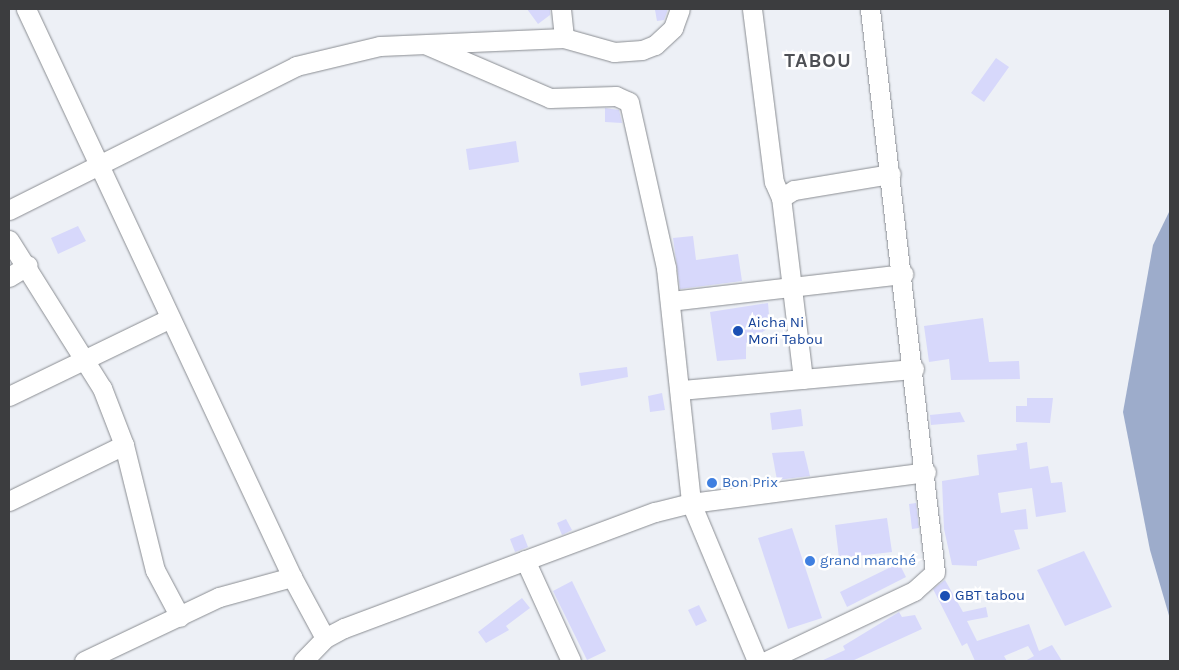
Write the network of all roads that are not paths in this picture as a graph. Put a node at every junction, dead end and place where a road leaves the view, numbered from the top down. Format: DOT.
graph roads {
  1 [pos="26,9"];
  2 [pos="561,9"];
  3 [pos="680,9"];
  4 [pos="752,9"];
  5 [pos="870,9"];
  6 [pos="564,38"];
  7 [pos="427,45"];
  8 [pos="97,164"];
  9 [pos="891,174"];
  10 [pos="780,198"];
  11 [pos="9,210"];
  12 [pos="9,240"];
  13 [pos="28,265"];
  14 [pos="903,274"];
  15 [pos="9,277"];
  16 [pos="793,287"];
  17 [pos="670,301"];
  18 [pos="170,318"];
  19 [pos="87,359"];
  20 [pos="914,369"];
  21 [pos="803,379"];
  22 [pos="681,390"];
  23 [pos="9,396"];
  24 [pos="124,445"];
  25 [pos="926,472"];
  26 [pos="9,501"];
  27 [pos="692,503"];
  28 [pos="525,560"];
  29 [pos="292,577"];
  30 [pos="180,617"];
  31 [pos="325,638"];
  32 [pos="84,661"];
  33 [pos="303,661"];
  34 [pos="571,661"];
  35 [pos="757,661"];
  36 [pos="766,661"];
  1 -- 8 [label="street"];
  2 -- 6 [label="street"];
  3 -- 6 [label="street"];
  4 -- 10 [label="street"];
  5 -- 9 [label="street"];
  6 -- 7 [label="street"];
  7 -- 8 [label="street"];
  7 -- 17 [label="street"];
  8 -- 11 [label="street"];
  8 -- 18 [label="street"];
  9 -- 10 [label="street"];
  9 -- 14 [label="street"];
  10 -- 16 [label="street"];
  12 -- 13 [label="street"];
  13 -- 15 [label="street"];
  13 -- 19 [label="street"];
  14 -- 16 [label="street"];
  14 -- 20 [label="street"];
  16 -- 17 [label="street"];
  16 -- 21 [label="street"];
  17 -- 22 [label="street"];
  18 -- 19 [label="street"];
  18 -- 29 [label="street"];
  19 -- 23 [label="street"];
  19 -- 24 [label="street"];
  20 -- 21 [label="street"];
  20 -- 25 [label="street"];
  21 -- 22 [label="street"];
  22 -- 27 [label="street"];
  24 -- 26 [label="street"];
  24 -- 30 [label="street"];
  25 -- 27 [label="street"];
  25 -- 36 [label="street"];
  27 -- 28 [label="street"];
  27 -- 35 [label="street"];
  28 -- 31 [label="street"];
  28 -- 34 [label="street"];
  29 -- 30 [label="street"];
  29 -- 31 [label="street"];
  30 -- 32 [label="street"];
  31 -- 33 [label="street"];
}
